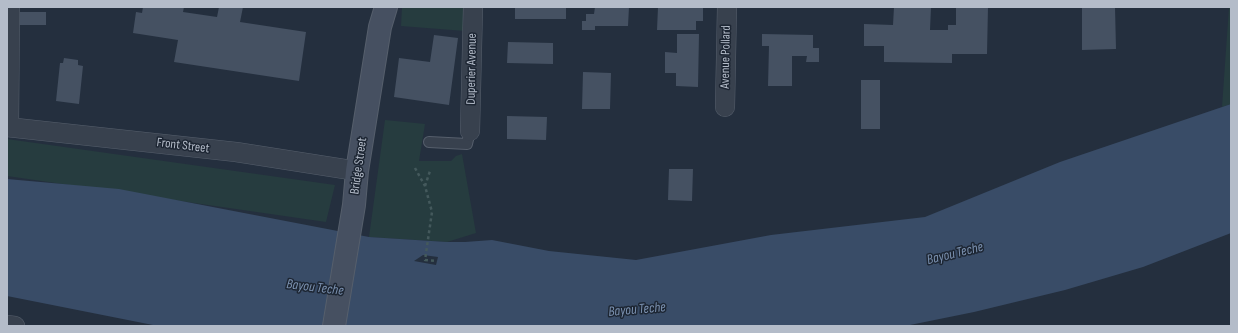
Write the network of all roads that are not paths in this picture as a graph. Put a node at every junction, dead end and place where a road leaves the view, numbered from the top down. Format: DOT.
graph roads {
  1 [pos="10,7"];
  2 [pos="386,7"];
  3 [pos="473,7"];
  4 [pos="727,7"];
  5 [pos="725,107"];
  6 [pos="8,127"];
  7 [pos="470,131"];
  8 [pos="429,142"];
  9 [pos="357,172"];
  10 [pos="7,325"];
  11 [pos="15,326"];
  12 [pos="334,326"];
  1 -- 6 [label="street"];
  2 -- 9 [label="main road, Bridge Street"];
  3 -- 7 [label="street, Duperier Avenue"];
  4 -- 5 [label="street, Avenue Pollard"];
  6 -- 9 [label="street, Front Street"];
  7 -- 8 [label="lane"];
  9 -- 12 [label="main road, Bridge Street"];
  10 -- 11 [label="street"];
}
